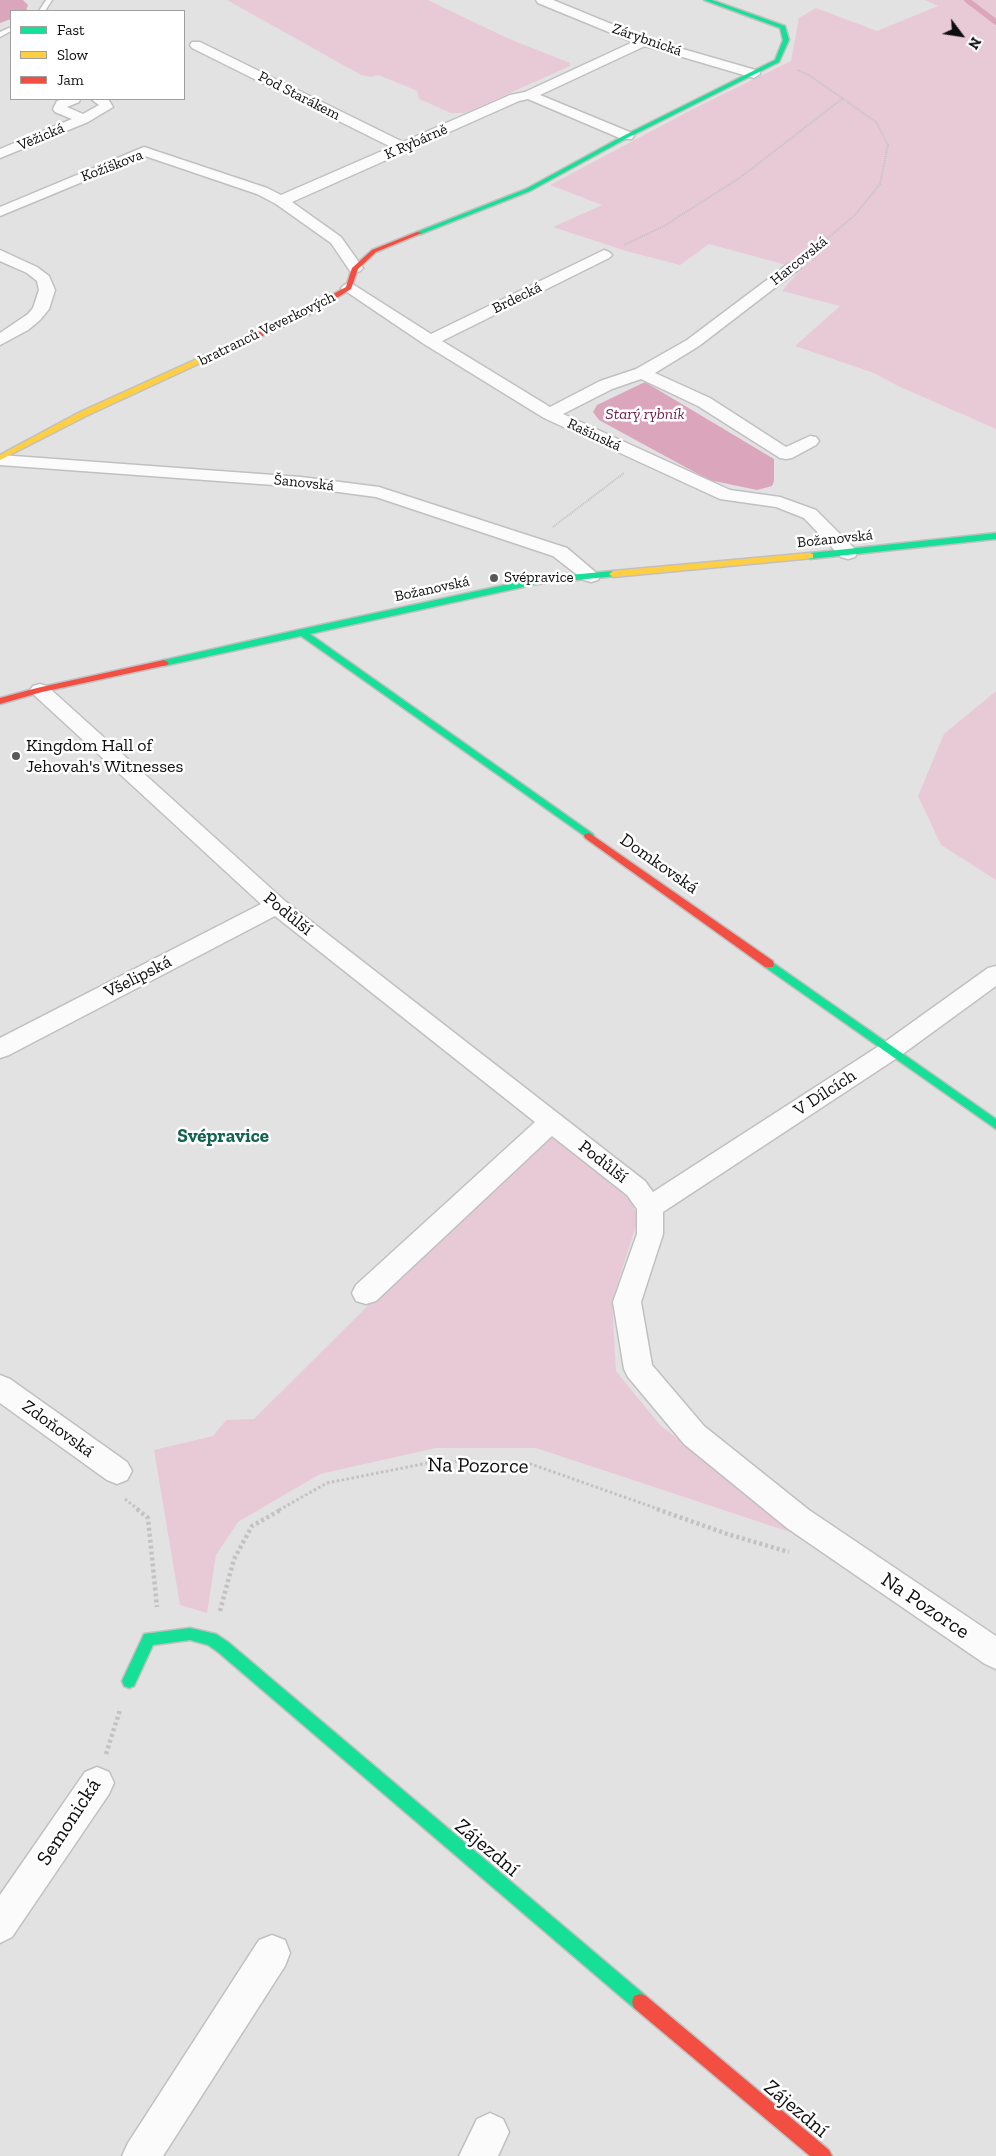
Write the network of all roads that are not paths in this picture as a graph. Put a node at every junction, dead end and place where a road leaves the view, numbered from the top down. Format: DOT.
graph roads {
  1 [pos="542,0"];
  2 [pos="707,0"];
  3 [pos="644,42"];
  4 [pos="196,45"];
  5 [pos="754,74"];
  6 [pos="529,94"];
  7 [pos="72,100"];
  8 [pos="99,100"];
  9 [pos="83,119"];
  10 [pos="627,136"];
  11 [pos="403,148"];
  12 [pos="0,154"];
  13 [pos="281,201"];
  14 [pos="0,212"];
  15 [pos="604,255"];
  16 [pos="1,257"];
  17 [pos="793,267"];
  18 [pos="355,268"];
  19 [pos="349,288"];
  20 [pos="0,340"];
  21 [pos="430,341"];
  22 [pos="642,373"];
  23 [pos="550,414"];
  24 [pos="810,440"];
  25 [pos="0,459"];
  26 [pos="996,536"];
  27 [pos="848,553"];
  28 [pos="591,576"];
  29 [pos="302,632"];
  30 [pos="40,690"];
  31 [pos="0,701"];
  32 [pos="277,906"];
  33 [pos="996,974"];
  34 [pos="0,1049"];
  35 [pos="891,1050"];
  36 [pos="551,1122"];
  37 [pos="996,1125"];
  38 [pos="650,1207"];
  39 [pos="366,1293"];
  40 [pos="0,1387"];
  41 [pos="117,1471"];
  42 [pos="996,1654"];
  43 [pos="129,1681"];
  44 [pos="97,1784"];
  45 [pos="0,1925"];
  46 [pos="272,1953"];
  47 [pos="141,2156"];
  48 [pos="823,2156"];
  1 -- 3 [label="street, Zárybnická"];
  2 -- 5 [label="street"];
  3 -- 5 [label="street, Zárybnická"];
  3 -- 6 [label="street, K Rybárně"];
  4 -- 11 [label="street, Pod Starákem"];
  5 -- 10 [label="street"];
  6 -- 10 [label="street"];
  6 -- 11 [label="street, K Rybárně"];
  7 -- 9 [label="street, Věžická"];
  8 -- 9 [label="street, Věžická"];
  9 -- 12 [label="street, Věžická"];
  10 -- 18 [label="street"];
  11 -- 13 [label="street, K Rybárně"];
  13 -- 14 [label="street, Kožíškova"];
  13 -- 18 [label="street"];
  15 -- 21 [label="street, Brdecká"];
  16 -- 20 [label="street"];
  17 -- 22 [label="street, Harcovská"];
  18 -- 19 [label="street, bratranců Veverkových"];
  19 -- 21 [label="street, Rašínská"];
  19 -- 25 [label="street, bratranců Veverkových"];
  21 -- 23 [label="street, Rašínská"];
  22 -- 23 [label="street, Harcovská"];
  22 -- 24 [label="street"];
  23 -- 27 [label="street, Rašínská"];
  25 -- 28 [label="street, Šanovská"];
  26 -- 27 [label="street, Božanovská"];
  27 -- 28 [label="street, Božanovská"];
  28 -- 29 [label="street, Božanovská"];
  29 -- 30 [label="street, Božanovská"];
  29 -- 35 [label="street, Domkovská"];
  30 -- 31 [label="street, Božanovská"];
  30 -- 32 [label="street, Podůlší"];
  32 -- 34 [label="street, Všelipská"];
  32 -- 36 [label="street, Podůlší"];
  33 -- 35 [label="street, V Dílcích"];
  35 -- 37 [label="street, Domkovská"];
  35 -- 38 [label="street, V Dílcích"];
  36 -- 38 [label="street, Podůlší"];
  36 -- 39 [label="street"];
  38 -- 42 [label="street, Na Pozorce"];
  40 -- 41 [label="street, Zdoňovská"];
  43 -- 48 [label="street, Zájezdní"];
  44 -- 45 [label="street, Semonická"];
  46 -- 47 [label="street"];
}
